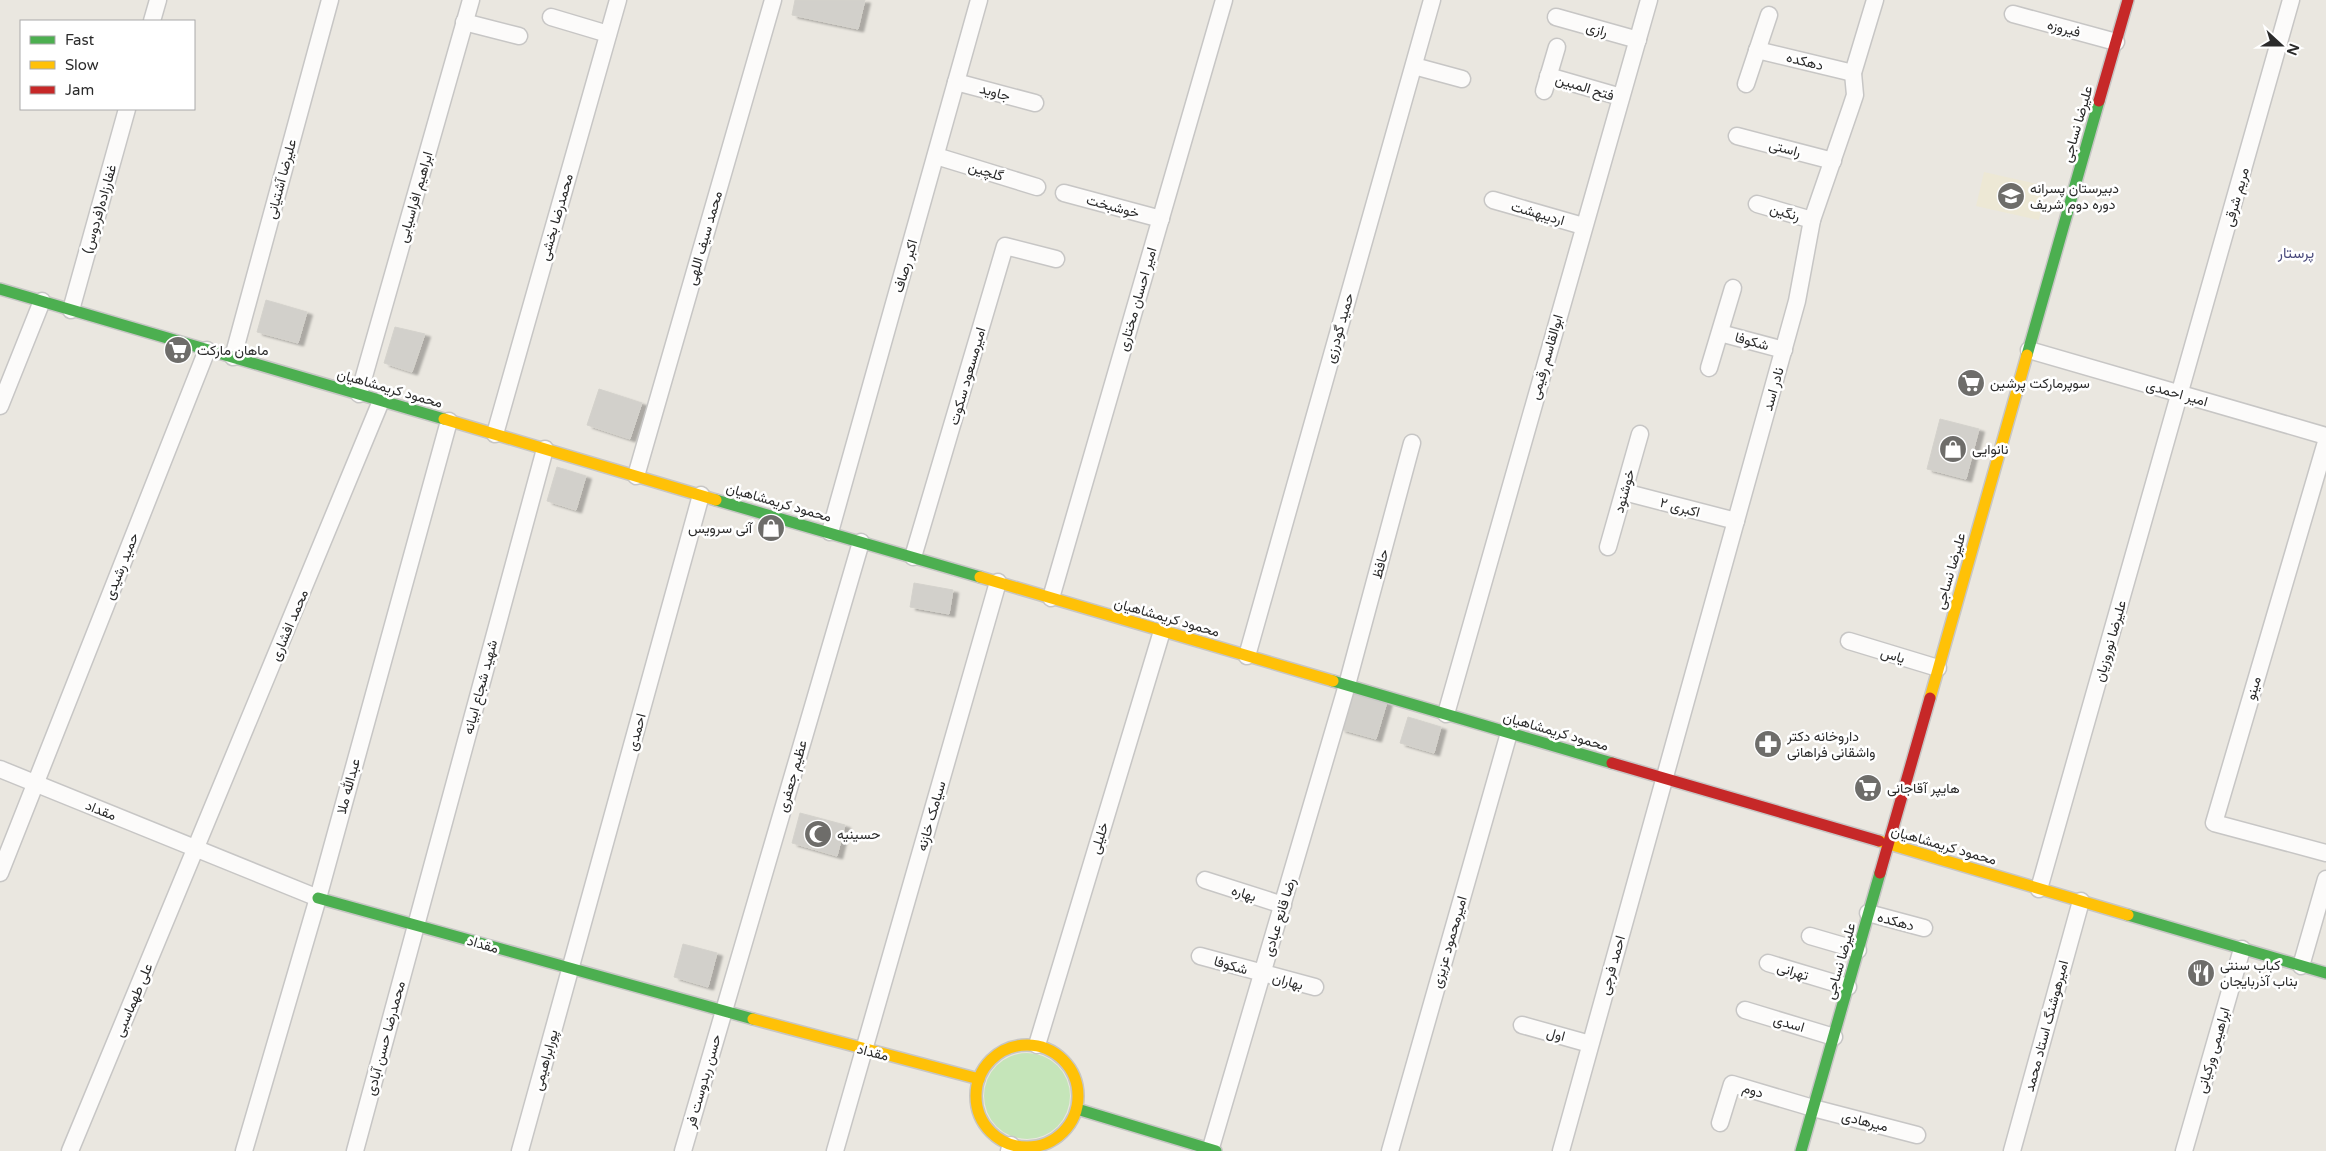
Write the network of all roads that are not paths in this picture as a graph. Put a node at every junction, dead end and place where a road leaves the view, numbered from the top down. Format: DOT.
graph roads {
  1 [pos="158,0"];
  2 [pos="330,0"];
  3 [pos="471,0"];
  4 [pos="618,0"];
  5 [pos="773,0"];
  6 [pos="979,0"];
  7 [pos="1224,0"];
  8 [pos="1432,0"];
  9 [pos="1649,0"];
  10 [pos="1875,0"];
  11 [pos="2128,0"];
  12 [pos="2291,0"];
  13 [pos="2012,14"];
  14 [pos="1769,15"];
  15 [pos="551,17"];
  16 [pos="1556,17"];
  17 [pos="152,20"];
  18 [pos="464,22"];
  19 [pos="608,34"];
  20 [pos="519,36"];
  21 [pos="1638,40"];
  22 [pos="2116,42"];
  23 [pos="1557,47"];
  24 [pos="1757,50"];
  25 [pos="1414,66"];
  26 [pos="1853,73"];
  27 [pos="1462,79"];
  28 [pos="956,82"];
  29 [pos="1746,84"];
  30 [pos="1621,98"];
  31 [pos="1035,102"];
  32 [pos="127,110"];
  33 [pos="1737,136"];
  34 [pos="936,156"];
  35 [pos="1833,161"];
  36 [pos="1037,187"];
  37 [pos="1064,193"];
  38 [pos="1493,200"];
  39 [pos="1757,204"];
  40 [pos="1161,219"];
  41 [pos="1812,220"];
  42 [pos="1583,226"];
  43 [pos="1056,259"];
  44 [pos="1733,288"];
  45 [pos="0,289"];
  46 [pos="42,301"];
  47 [pos="71,310"];
  48 [pos="1720,333"];
  49 [pos="207,350"];
  50 [pos="1784,350"];
  51 [pos="2029,350"];
  52 [pos="232,357"];
  53 [pos="1709,368"];
  54 [pos="359,394"];
  55 [pos="2181,394"];
  56 [pos="381,401"];
  57 [pos="0,406"];
  58 [pos="449,421"];
  59 [pos="495,434"];
  60 [pos="1640,434"];
  61 [pos="2326,436"];
  62 [pos="2326,442"];
  63 [pos="1412,443"];
  64 [pos="545,449"];
  65 [pos="636,476"];
  66 [pos="1624,492"];
  67 [pos="701,495"];
  68 [pos="1736,522"];
  69 [pos="830,532"];
  70 [pos="861,542"];
  71 [pos="1608,547"];
  72 [pos="913,557"];
  73 [pos="998,582"];
  74 [pos="1050,598"];
  75 [pos="1162,631"];
  76 [pos="1849,641"];
  77 [pos="1247,656"];
  78 [pos="1938,668"];
  79 [pos="1347,685"];
  80 [pos="1446,714"];
  81 [pos="1508,733"];
  82 [pos="0,768"];
  83 [pos="1664,779"];
  84 [pos="36,783"];
  85 [pos="1888,844"];
  86 [pos="196,848"];
  87 [pos="2326,853"];
  88 [pos="0,873"];
  89 [pos="2326,879"];
  90 [pos="1205,880"];
  91 [pos="2039,889"];
  92 [pos="318,898"];
  93 [pos="2081,901"];
  94 [pos="1283,905"];
  95 [pos="1868,913"];
  96 [pos="416,925"];
  97 [pos="1924,928"];
  98 [pos="1810,936"];
  99 [pos="2242,949"];
  100 [pos="1858,950"];
  101 [pos="1200,956"];
  102 [pos="1768,963"];
  103 [pos="2301,966"];
  104 [pos="570,968"];
  105 [pos="2326,973"];
  106 [pos="1262,974"];
  107 [pos="1848,987"];
  108 [pos="1314,988"];
  109 [pos="1745,1010"];
  110 [pos="723,1011"];
  111 [pos="1522,1025"];
  112 [pos="1834,1037"];
  113 [pos="1590,1044"];
  114 [pos="1037,1045"];
  115 [pos="864,1050"];
  116 [pos="979,1079"];
  117 [pos="1077,1108"];
  118 [pos="1813,1108"];
  119 [pos="1720,1123"];
  120 [pos="1917,1135"];
  121 [pos="1010,1148"];
  122 [pos="1213,1150"];
  123 [pos="70,1151"];
  124 [pos="244,1151"];
  125 [pos="355,1151"];
  126 [pos="520,1151"];
  127 [pos="683,1151"];
  128 [pos="835,1151"];
  129 [pos="1390,1151"];
  130 [pos="1561,1151"];
  131 [pos="1801,1151"];
  132 [pos="2012,1151"];
  133 [pos="2184,1151"];
  1 -- 17 [label="street"];
  2 -- 52 [label="street, علیرضا آشتیانی"];
  3 -- 18 [label="street, ابراهیم افراسیابی"];
  4 -- 19 [label="street, محمدرضا بخشی"];
  5 -- 65 [label="street, محمد سیف اللهی"];
  6 -- 28 [label="street, اکبر رصاف"];
  7 -- 40 [label="street, امیر احسان مختاری"];
  8 -- 25 [label="street, حمید گودرزی"];
  9 -- 21 [label="street, ابوالقاسم رقیمی"];
  10 -- 26 [label="street, نادر اسد"];
  11 -- 22 [label="street, علیرضا نساجی"];
  12 -- 55 [label="street, مریم شرقی"];
  13 -- 22 [label="street, فیروزه"];
  14 -- 24 [label="street"];
  15 -- 19 [label="street"];
  16 -- 21 [label="street, رازی"];
  18 -- 20 [label="street"];
  18 -- 54 [label="street, ابراهیم افراسیابی"];
  19 -- 59 [label="street, محمدرضا بخشی"];
  21 -- 30 [label="street, ابوالقاسم رقیمی"];
  22 -- 51 [label="street, علیرضا نساجی"];
  23 -- 30 [label="street, فتح المبین"];
  24 -- 26 [label="street, دهکده"];
  24 -- 29 [label="street"];
  25 -- 27 [label="street"];
  25 -- 77 [label="street, حمید گودرزی"];
  26 -- 35 [label="street, نادر اسد"];
  28 -- 31 [label="street, جاوید"];
  28 -- 34 [label="street, اکبر رصاف"];
  30 -- 42 [label="street, ابوالقاسم رقیمی"];
  32 -- 47 [label="street, غفارزاده(فردوس)"];
  33 -- 35 [label="street, راستی"];
  34 -- 36 [label="street, گلچین"];
  34 -- 69 [label="street, اکبر رصاف"];
  35 -- 41 [label="street, نادر اسد"];
  37 -- 40 [label="street, خوشبخت"];
  38 -- 42 [label="street, اردیبهشت"];
  39 -- 41 [label="street, رنگین"];
  40 -- 74 [label="street, امیر احسان مختاری"];
  41 -- 50 [label="street, نادر اسد"];
  42 -- 80 [label="street, ابوالقاسم رقیمی"];
  43 -- 72 [label="street, امیرمسعود سکوت"];
  44 -- 48 [label="street, شکوفا"];
  45 -- 46 [label="street, محمود کریمشاهیان"];
  46 -- 47 [label="street, محمود کریمشاهیان"];
  46 -- 57 [label="street"];
  47 -- 49 [label="street, محمود کریمشاهیان"];
  48 -- 50 [label="street, شکوفا"];
  48 -- 53 [label="street, شکوفا"];
  49 -- 52 [label="street, محمود کریمشاهیان"];
  49 -- 84 [label="street, حمید رشیدی"];
  50 -- 68 [label="street, نادر اسد"];
  51 -- 55 [label="street, امیر احمدی"];
  51 -- 78 [label="street, علیرضا نساجی"];
  52 -- 54 [label="street, محمود کریمشاهیان"];
  54 -- 56 [label="street, محمود کریمشاهیان"];
  55 -- 61 [label="street, امیر احمدی"];
  55 -- 91 [label="street, علیرضا نوروزیان"];
  56 -- 58 [label="street, محمود کریمشاهیان"];
  56 -- 86 [label="street, محمد افشاری"];
  58 -- 59 [label="street, محمود کریمشاهیان"];
  58 -- 92 [label="street, عبدالله ملا"];
  59 -- 64 [label="street, محمود کریمشاهیان"];
  60 -- 66 [label="street, خوشنود"];
  62 -- 87 [label="street, مینو"];
  63 -- 79 [label="street, حافظ"];
  64 -- 65 [label="street, محمود کریمشاهیان"];
  64 -- 96 [label="street, شهید شجاع ابیانه"];
  65 -- 67 [label="street, محمود کریمشاهیان"];
  66 -- 68 [label="street, اکبری ۲"];
  66 -- 71 [label="street, خوشنود"];
  67 -- 69 [label="street, محمود کریمشاهیان"];
  67 -- 104 [label="street, احمدی"];
  68 -- 83 [label="street, نادر اسد"];
  69 -- 70 [label="street, محمود کریمشاهیان"];
  70 -- 72 [label="street, محمود کریمشاهیان"];
  70 -- 110 [label="street, عظیم جعفری"];
  72 -- 73 [label="street, محمود کریمشاهیان"];
  73 -- 74 [label="street, محمود کریمشاهیان"];
  73 -- 115 [label="street, سیامک خازنه"];
  74 -- 75 [label="street, محمود کریمشاهیان"];
  75 -- 77 [label="street, محمود کریمشاهیان"];
  75 -- 114 [label="street, خلیلی"];
  76 -- 78 [label="street, یاس"];
  77 -- 79 [label="street, محمود کریمشاهیان"];
  78 -- 85 [label="street, علیرضا نساجی"];
  79 -- 80 [label="street, محمود کریمشاهیان"];
  79 -- 94 [label="street, رضا قانع عبادی"];
  80 -- 81 [label="street, محمود کریمشاهیان"];
  81 -- 83 [label="street, محمود کریمشاهیان"];
  81 -- 129 [label="street, امیرمحمود عزیزی"];
  82 -- 84 [label="street, مقداد"];
  83 -- 85 [label="street, محمود کریمشاهیان"];
  83 -- 113 [label="street, احمد فرجی"];
  84 -- 86 [label="street, مقداد"];
  84 -- 88 [label="street, حمید رشیدی"];
  85 -- 91 [label="street, محمود کریمشاهیان"];
  85 -- 95 [label="street, علیرضا نساجی"];
  86 -- 92 [label="street, مقداد"];
  86 -- 123 [label="street, علی طهماسبی"];
  89 -- 103 [label="street"];
  90 -- 94 [label="street, بهاره"];
  91 -- 93 [label="street, محمود کریمشاهیان"];
  92 -- 96 [label="street, مقداد"];
  92 -- 124 [label="street, عبدالله ملا"];
  93 -- 99 [label="street, محمود کریمشاهیان"];
  93 -- 132 [label="street, امیرهوشنگ استاد محمد"];
  94 -- 106 [label="street, رضا قانع عبادی"];
  95 -- 97 [label="street, دهکده"];
  95 -- 100 [label="street, علیرضا نساجی"];
  96 -- 104 [label="street, مقداد"];
  96 -- 125 [label="street, محمدرضا حسن آبادی"];
  98 -- 100 [label="street"];
  99 -- 103 [label="street, محمود کریمشاهیان"];
  99 -- 133 [label="street, ابراهیمی ورکیانی"];
  100 -- 107 [label="street, علیرضا نساجی"];
  101 -- 106 [label="street, شکوفا"];
  102 -- 107 [label="street, تهرانی"];
  103 -- 105 [label="street, محمود کریمشاهیان"];
  104 -- 110 [label="street, مقداد"];
  104 -- 126 [label="street, پورابراهیمی"];
  106 -- 108 [label="street, بهاران"];
  106 -- 122 [label="street, رضا قانع عبادی"];
  107 -- 112 [label="street, علیرضا نساجی"];
  109 -- 112 [label="street, اسدی"];
  110 -- 115 [label="street, مقداد"];
  110 -- 127 [label="street, حسن ربدوست فر"];
  111 -- 113 [label="street, اول"];
  112 -- 118 [label="street, علیرضا نساجی"];
  113 -- 130 [label="street, احمد فرجی"];
  114 -- 116 [label="street"];
  114 -- 117 [label="street"];
  115 -- 116 [label="street, مقداد"];
  115 -- 128 [label="street, سیامک خازنه"];
  116 -- 121 [label="street"];
  117 -- 121 [label="street"];
  117 -- 122 [label="street"];
  118 -- 119 [label="street, دوم"];
  118 -- 120 [label="street, میرهادی"];
  118 -- 131 [label="street, علیرضا نساجی"];
}
